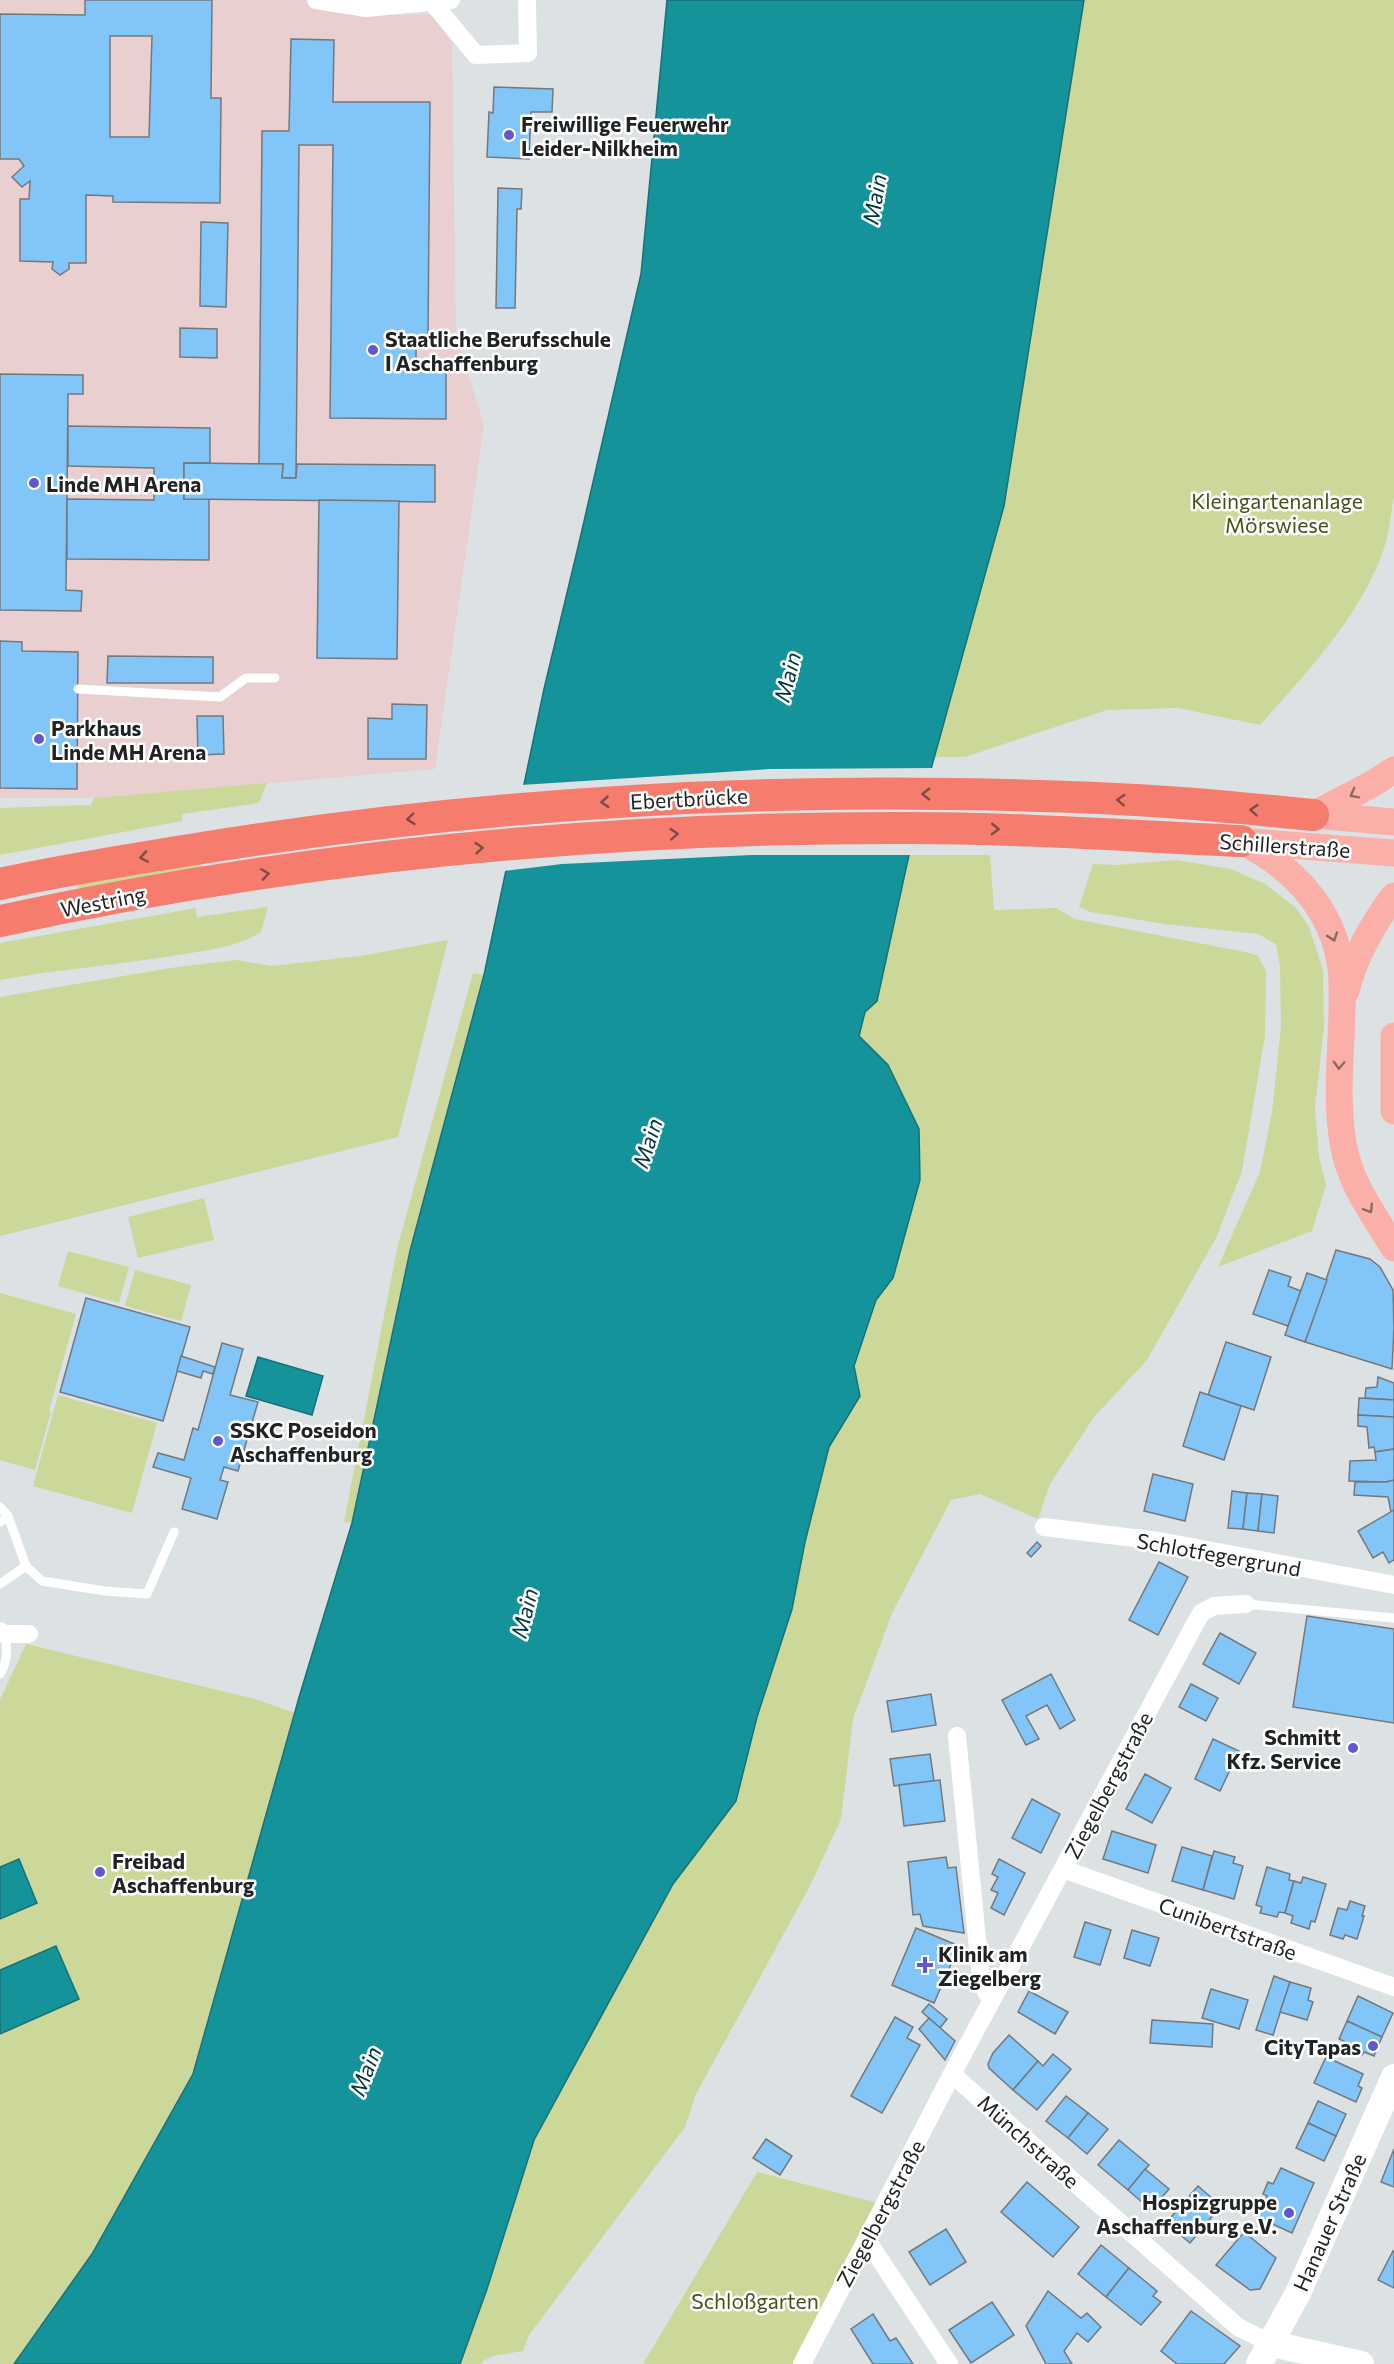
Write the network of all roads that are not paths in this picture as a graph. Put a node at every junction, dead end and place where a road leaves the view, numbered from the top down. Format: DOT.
graph roads {
  1 [pos="316,0"];
  2 [pos="451,0"];
  3 [pos="527,0"];
  4 [pos="432,2"];
  5 [pos="275,678"];
  6 [pos="78,689"];
  7 [pos="1394,770"];
  8 [pos="1179,803"];
  9 [pos="1313,815"];
  10 [pos="1394,822"];
  11 [pos="1175,838"];
  12 [pos="1241,841"];
  13 [pos="201,848"];
  14 [pos="1394,853"];
  15 [pos="207,882"];
  16 [pos="0,884"];
  17 [pos="1394,896"];
  18 [pos="0,921"];
  19 [pos="1341,1006"];
  20 [pos="1394,1036"];
  21 [pos="1394,1111"];
  22 [pos="1394,1248"];
  23 [pos="0,1507"];
  24 [pos="4,1519"];
  25 [pos="1044,1527"];
  26 [pos="174,1532"];
  27 [pos="26,1566"];
  28 [pos="0,1584"];
  29 [pos="1394,1585"];
  30 [pos="1246,1604"];
  31 [pos="1394,1618"];
  32 [pos="2,1633"];
  33 [pos="29,1634"];
  34 [pos="0,1674"];
  35 [pos="957,1737"];
  36 [pos="1063,1869"];
  37 [pos="1391,1986"];
  38 [pos="992,1999"];
  39 [pos="952,2074"];
  40 [pos="1394,2078"];
  41 [pos="867,2240"];
  42 [pos="1265,2354"];
  43 [pos="802,2364"];
  44 [pos="949,2364"];
  45 [pos="1361,2364"];
  1 -- 4 [label="street"];
  2 -- 4 [label="street"];
  3 -- 4 [label="street"];
  5 -- 6 [label="lane"];
  7 -- 9 [label="main road, one-way"];
  9 -- 8 [label="highway, Schillerstraße, one-way"];
  8 -- 13 [label="highway, Ebertbrücke, one-way"];
  9 -- 10 [label="main road, Schillerstraße"];
  11 -- 12 [label="highway, Schillerstraße"];
  15 -- 11 [label="highway, Ebertbrücke, one-way"];
  12 -- 14 [label="main road, Schillerstraße"];
  12 -- 19 [label="main road, one-way"];
  13 -- 16 [label="highway, Westring, one-way"];
  15 -- 18 [label="highway, Westring"];
  17 -- 19 [label="main road"];
  19 -- 22 [label="main road, one-way"];
  20 -- 21 [label="main road"];
  23 -- 24 [label="lane"];
  24 -- 27 [label="lane"];
  25 -- 29 [label="street, Schlotfegergrund"];
  26 -- 27 [label="lane"];
  27 -- 28 [label="lane"];
  30 -- 31 [label="lane"];
  30 -- 36 [label="street, Ziegelbergstraße"];
  32 -- 33 [label="street"];
  32 -- 34 [label="lane"];
  35 -- 38 [label="street"];
  36 -- 37 [label="street, Cunibertstraße"];
  36 -- 38 [label="street, Ziegelbergstraße"];
  38 -- 39 [label="street, Ziegelbergstraße"];
  39 -- 41 [label="street, Ziegelbergstraße"];
  39 -- 42 [label="street, Münchstraße"];
  40 -- 42 [label="main road, Hanauer Straße"];
  41 -- 43 [label="street, Ziegelbergstraße"];
  41 -- 44 [label="street"];
  42 -- 45 [label="main road"];
}
